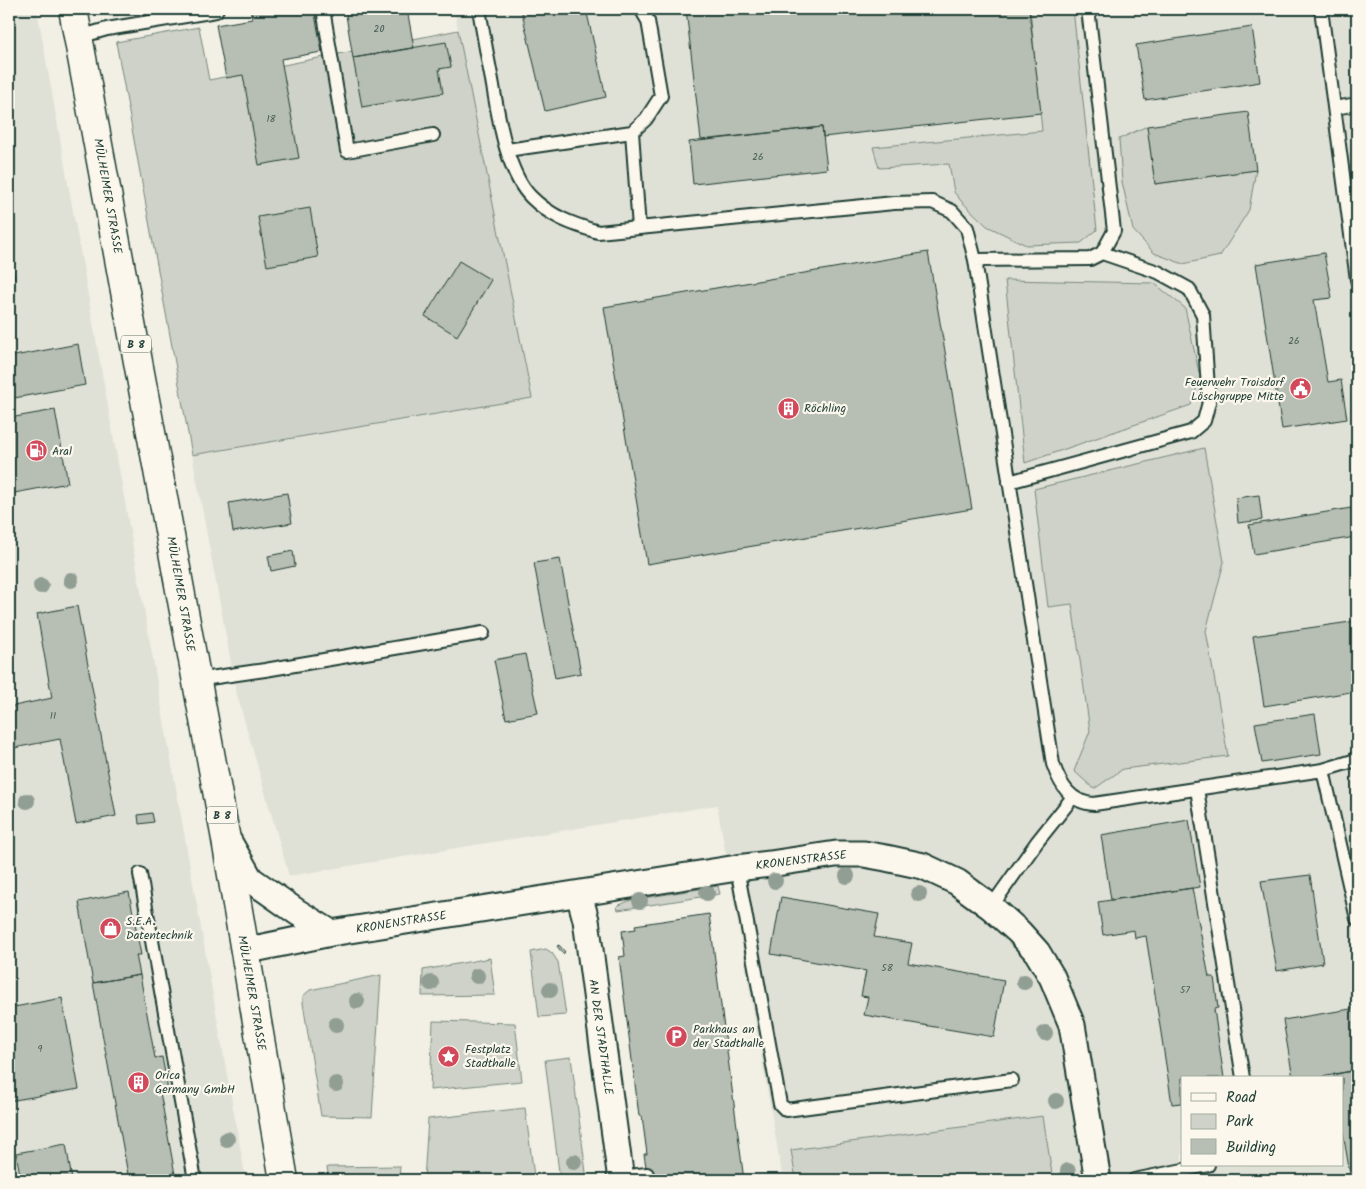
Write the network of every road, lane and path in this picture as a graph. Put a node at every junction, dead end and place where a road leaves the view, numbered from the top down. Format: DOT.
graph roads {
  1 [pos="74,9"];
  2 [pos="217,9"];
  3 [pos="323,9"];
  4 [pos="479,9"];
  5 [pos="641,9"];
  6 [pos="1088,9"];
  7 [pos="1321,9"];
  8 [pos="79,37"];
  9 [pos="1357,104"];
  10 [pos="1335,108"];
  11 [pos="632,132"];
  12 [pos="433,135"];
  13 [pos="507,150"];
  14 [pos="639,228"];
  15 [pos="1102,253"];
  16 [pos="975,260"];
  17 [pos="1357,280"];
  18 [pos="1009,482"];
  19 [pos="483,633"];
  20 [pos="196,680"];
  21 [pos="1357,757"];
  22 [pos="1323,770"];
  23 [pos="1197,789"];
  24 [pos="1072,797"];
  25 [pos="225,834"];
  26 [pos="737,868"];
  27 [pos="140,874"];
  28 [pos="580,894"];
  29 [pos="991,907"];
  30 [pos="1357,919"];
  31 [pos="331,933"];
  32 [pos="244,951"];
  33 [pos="1243,1076"];
  34 [pos="1012,1080"];
  35 [pos="1203,1166"];
  36 [pos="647,1174"];
  37 [pos="621,1179"];
  38 [pos="195,1180"];
  39 [pos="284,1180"];
  40 [pos="1098,1180"];
  41 [pos="1134,1180"];
  1 -- 8 [label="main road, MÜLHEIMER STRASSE / B 8"];
  2 -- 8 [label="lane"];
  3 -- 12 [label="lane"];
  4 -- 13 [label="lane"];
  5 -- 11 [label="lane"];
  6 -- 15 [label="lane"];
  7 -- 10 [label="lane"];
  8 -- 20 [label="main road, MÜLHEIMER STRASSE / B 8"];
  9 -- 10 [label="lane"];
  10 -- 17 [label="lane"];
  11 -- 13 [label="lane"];
  11 -- 14 [label="lane"];
  13 -- 14 [label="lane"];
  14 -- 16 [label="lane"];
  15 -- 16 [label="lane"];
  15 -- 18 [label="lane"];
  16 -- 18 [label="lane"];
  18 -- 24 [label="lane"];
  19 -- 20 [label="lane"];
  20 -- 25 [label="main road, MÜLHEIMER STRASSE / B 8"];
  21 -- 22 [label="lane"];
  22 -- 23 [label="lane"];
  22 -- 30 [label="lane"];
  23 -- 24 [label="lane"];
  23 -- 33 [label="lane"];
  24 -- 29 [label="lane"];
  25 -- 31 [label="street"];
  25 -- 32 [label="main road, MÜLHEIMER STRASSE / B 8"];
  26 -- 28 [label="street, KRONENSTRASSE"];
  26 -- 29 [label="street, KRONENSTRASSE"];
  26 -- 34 [label="lane"];
  27 -- 38 [label="lane"];
  28 -- 31 [label="street, KRONENSTRASSE"];
  28 -- 37 [label="street, AN DER STADTHALLE"];
  29 -- 40 [label="street, KRONENSTRASSE"];
  31 -- 32 [label="street, KRONENSTRASSE"];
  32 -- 39 [label="main road, MÜLHEIMER STRASSE / B 8"];
  35 -- 41 [label="lane"];
  36 -- 37 [label="lane"];
}
